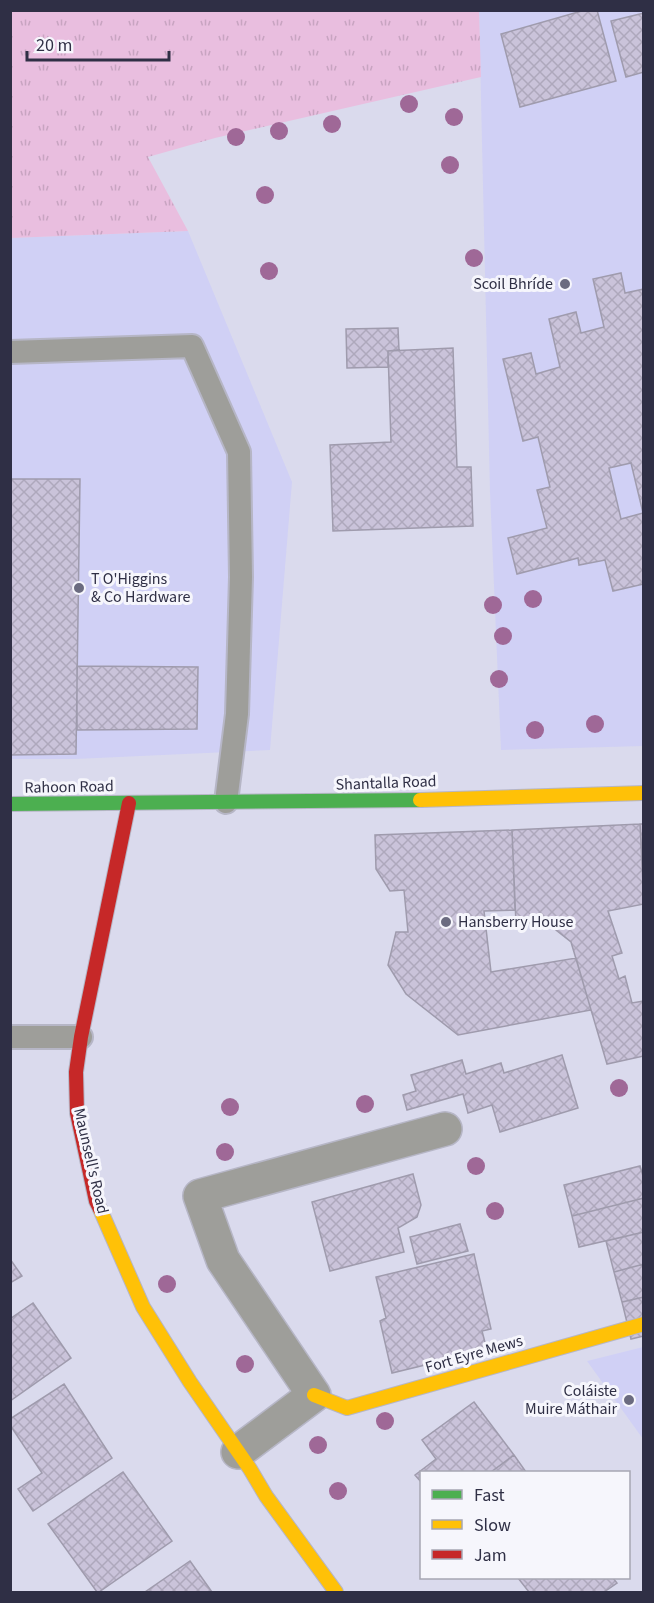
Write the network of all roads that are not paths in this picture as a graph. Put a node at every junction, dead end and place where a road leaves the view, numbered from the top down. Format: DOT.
graph roads {
  1 [pos="10,352"];
  2 [pos="644,793"];
  3 [pos="226,802"];
  4 [pos="129,803"];
  5 [pos="10,804"];
  6 [pos="81,1036"];
  7 [pos="10,1037"];
  8 [pos="445,1129"];
  9 [pos="644,1324"];
  10 [pos="314,1395"];
  11 [pos="238,1452"];
  12 [pos="336,1593"];
  1 -- 3 [label="lane"];
  2 -- 3 [label="street, Shantalla Road"];
  3 -- 4 [label="street, Shantalla Road"];
  4 -- 5 [label="street, Rahoon Road"];
  4 -- 6 [label="street, Maunsell's Road"];
  6 -- 7 [label="lane"];
  6 -- 11 [label="street, Maunsell's Road"];
  8 -- 10 [label="street"];
  9 -- 10 [label="street, Fort Eyre Mews"];
  10 -- 11 [label="street"];
  11 -- 12 [label="street, Maunsell's Road"];
}
